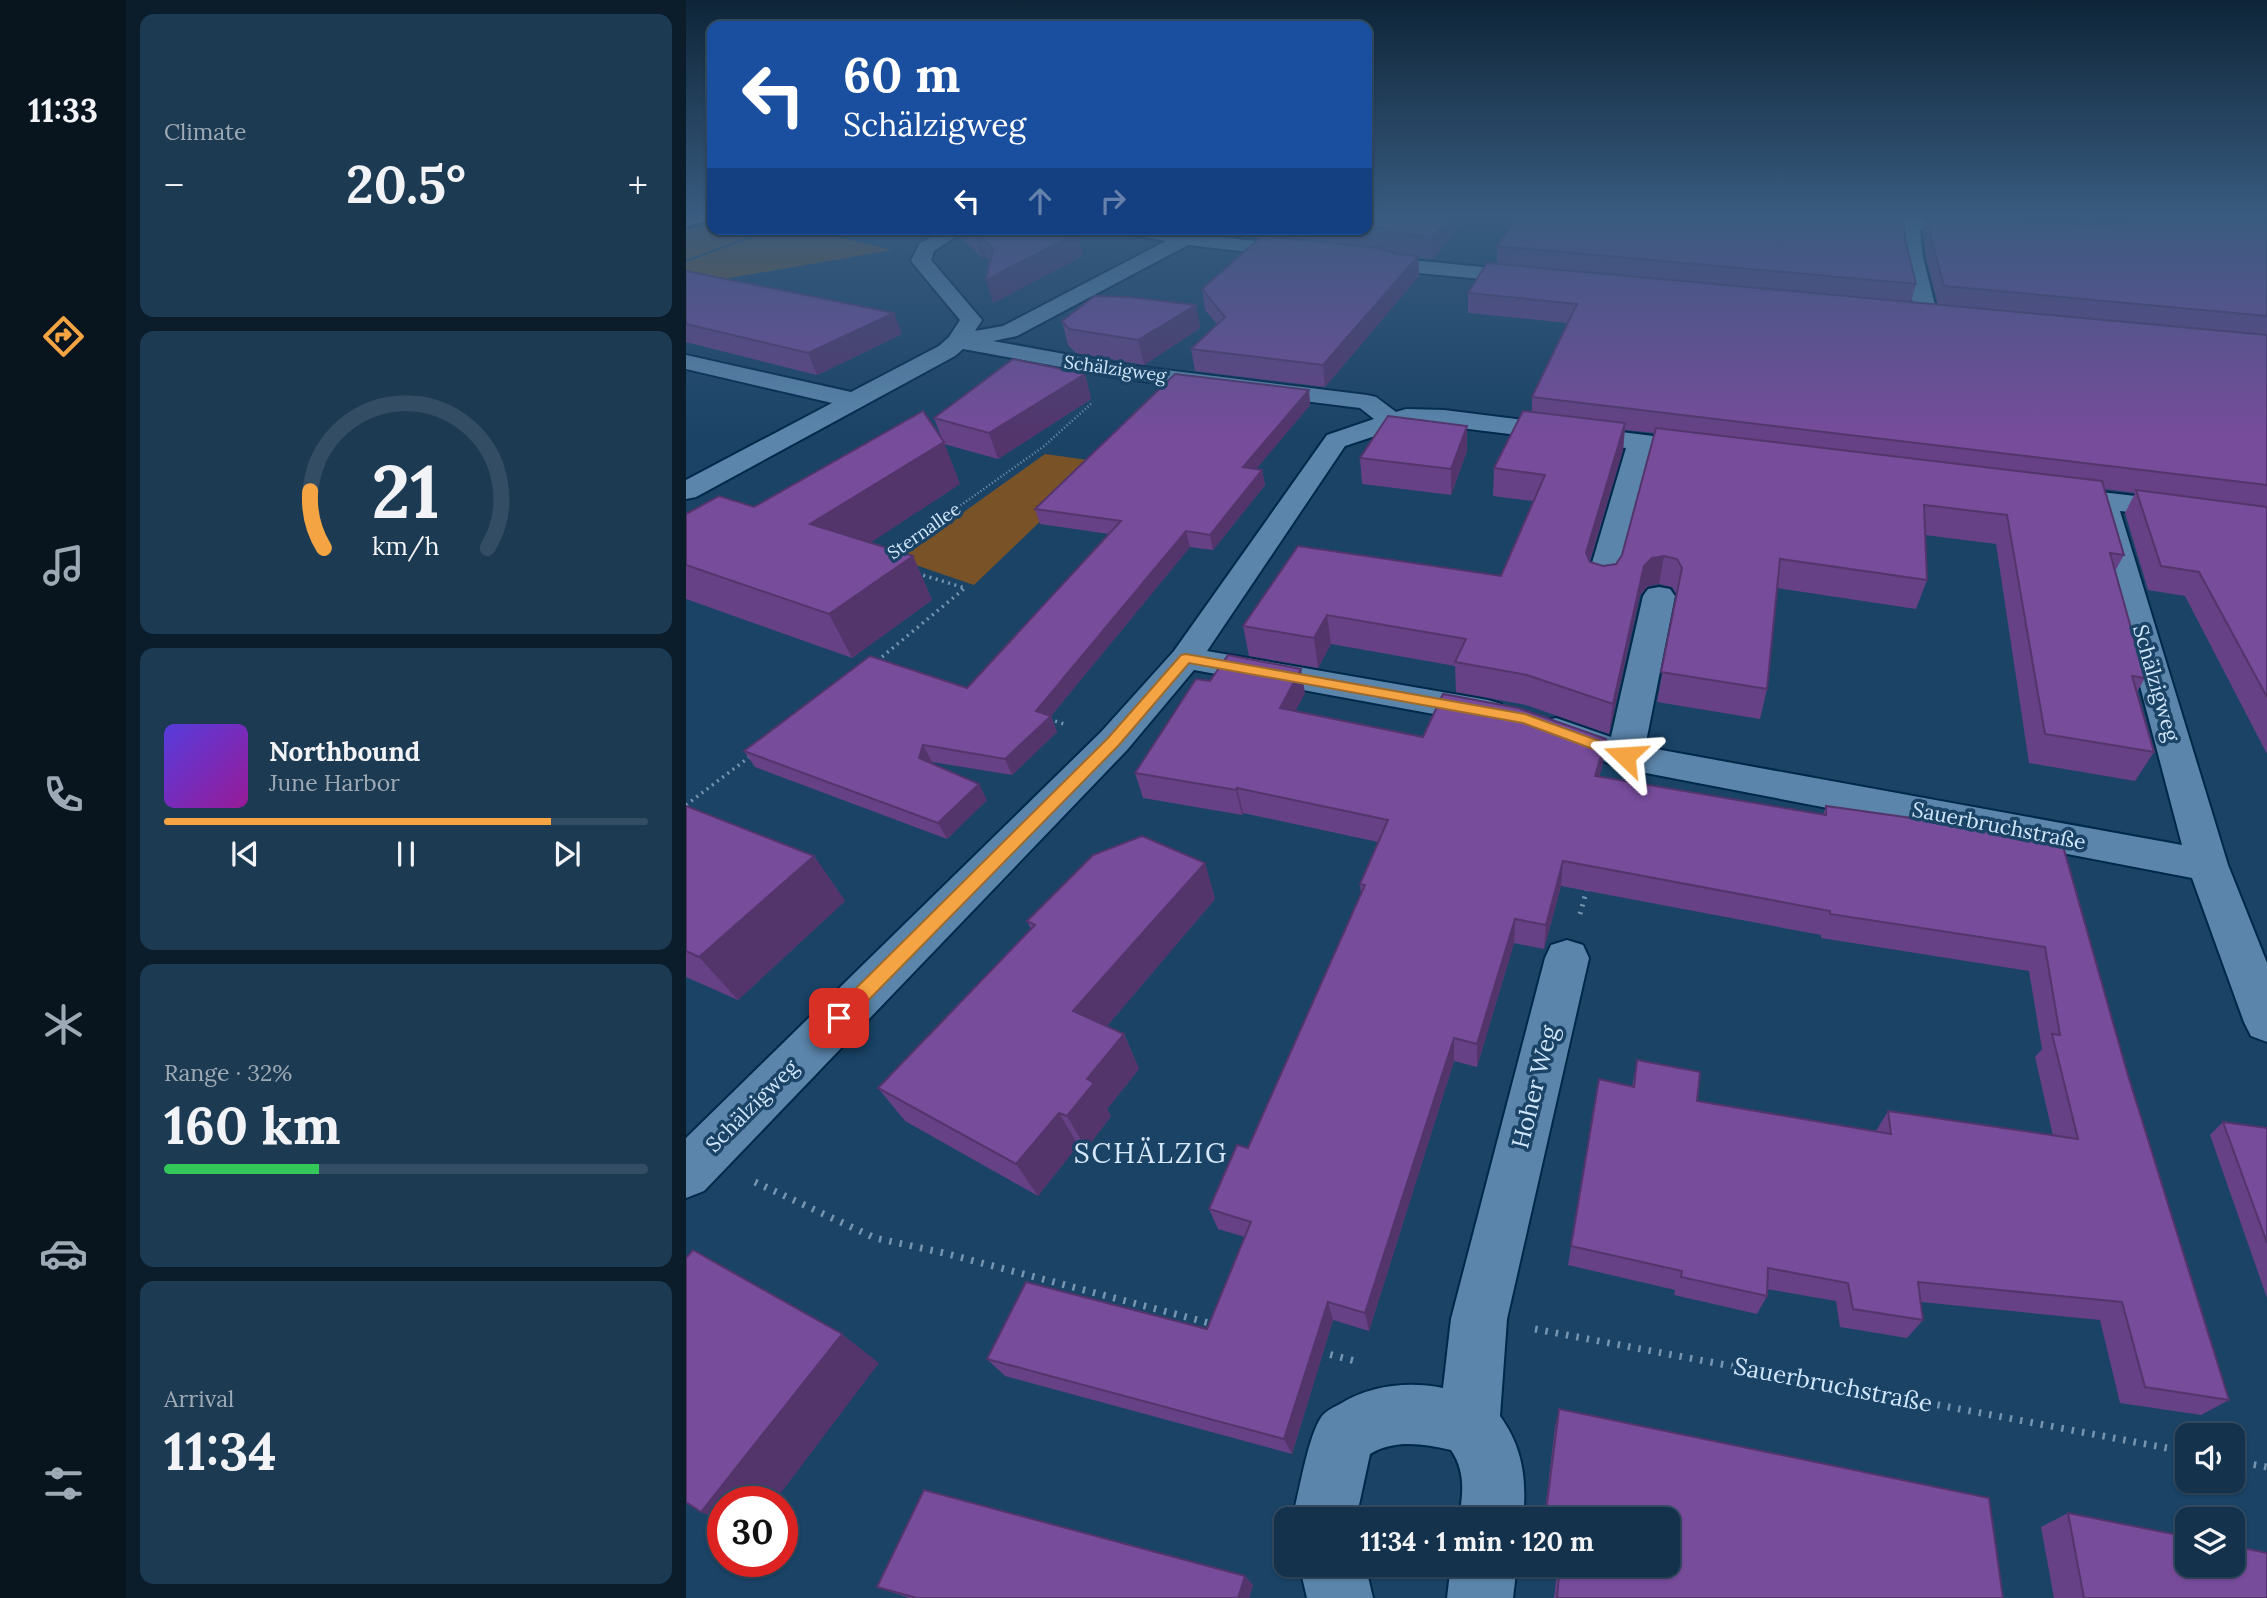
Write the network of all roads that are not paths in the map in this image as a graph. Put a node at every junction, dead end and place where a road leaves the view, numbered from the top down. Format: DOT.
graph roads {
  1 [pos="944,288"];
  2 [pos="1093,288"];
  3 [pos="1920,288"];
  4 [pos="1899,310"];
  5 [pos="1926,313"];
  6 [pos="1954,316"];
  7 [pos="958,341"];
  8 [pos="686,362"];
  9 [pos="852,400"];
  10 [pos="1392,421"];
  11 [pos="1641,442"];
  12 [pos="1738,455"];
  13 [pos="686,491"];
  14 [pos="2023,491"];
  15 [pos="2104,501"];
  16 [pos="2267,520"];
  17 [pos="1601,583"];
  18 [pos="1659,596"];
  19 [pos="1186,658"];
  20 [pos="1625,756"];
  21 [pos="2208,865"];
  22 [pos="1567,958"];
  23 [pos="2267,1022"];
  24 [pos="694,1165"];
  25 [pos="1469,1424"];
  26 [pos="1327,1507"];
  27 [pos="1493,1507"];
  28 [pos="1335,1577"];
  29 [pos="1482,1577"];
  30 [pos="1340,1598"];
  31 [pos="1480,1598"];
  1 -- 7 [label="street"];
  2 -- 7 [label="street"];
  3 -- 5 [label="street"];
  4 -- 5 [label="street"];
  5 -- 6 [label="street"];
  7 -- 9 [label="street"];
  7 -- 10 [label="street, Schälzigweg"];
  8 -- 9 [label="street"];
  9 -- 13 [label="street"];
  10 -- 11 [label="street, Schälzigweg"];
  10 -- 19 [label="street, Schälzigweg"];
  11 -- 12 [label="street, Schälzigweg"];
  11 -- 17 [label="street"];
  14 -- 15 [label="street"];
  15 -- 16 [label="street"];
  15 -- 21 [label="street, Schälzigweg"];
  18 -- 20 [label="street"];
  19 -- 20 [label="street, Sauerbruchstraße"];
  19 -- 24 [label="street, Schälzigweg"];
  20 -- 21 [label="street, Sauerbruchstraße"];
  21 -- 23 [label="street"];
  22 -- 25 [label="street, Hoher Weg"];
  25 -- 26 [label="street"];
  25 -- 27 [label="street"];
  28 -- 30 [label="street"];
  29 -- 31 [label="street"];
}
